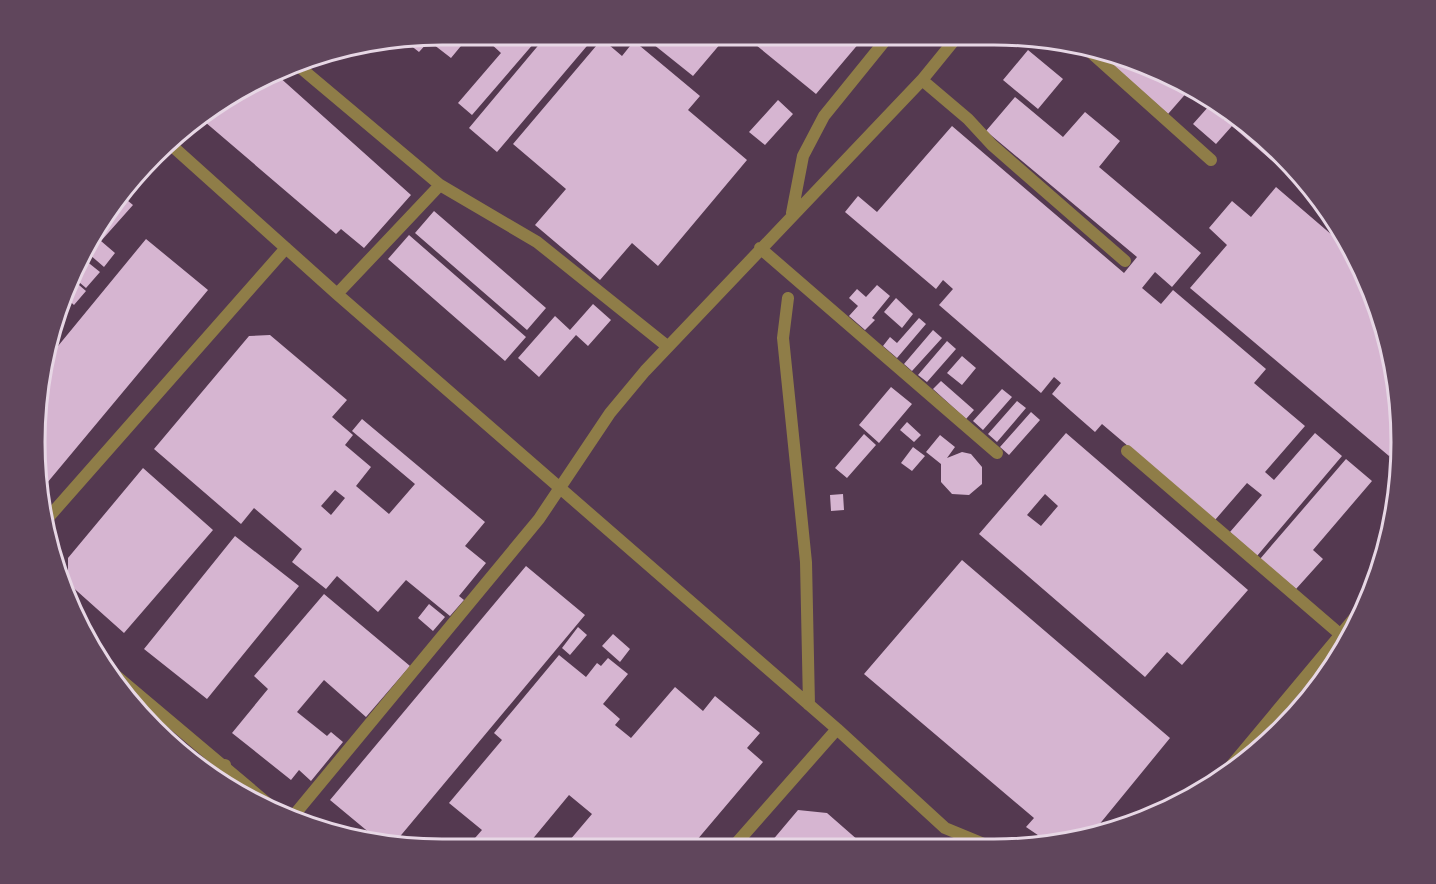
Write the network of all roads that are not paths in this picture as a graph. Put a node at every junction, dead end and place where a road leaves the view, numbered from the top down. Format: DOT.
graph roads {
  1 [pos="882,45"];
  2 [pos="951,45"];
  3 [pos="1099,60"];
  4 [pos="303,70"];
  5 [pos="922,80"];
  6 [pos="175,148"];
  7 [pos="1211,160"];
  8 [pos="440,185"];
  9 [pos="792,214"];
  10 [pos="285,248"];
  11 [pos="760,249"];
  12 [pos="1125,261"];
  13 [pos="337,294"];
  14 [pos="788,298"];
  15 [pos="667,346"];
  16 [pos="1127,451"];
  17 [pos="997,453"];
  18 [pos="560,489"];
  19 [pos="52,513"];
  20 [pos="1341,634"];
  21 [pos="1308,675"];
  22 [pos="1312,679"];
  23 [pos="128,685"];
  24 [pos="808,705"];
  25 [pos="837,729"];
  26 [pos="1246,749"];
  27 [pos="225,765"];
  28 [pos="220,771"];
  29 [pos="260,795"];
  30 [pos="295,811"];
  31 [pos="741,839"];
  32 [pos="972,839"];
  1 -- 9 [label="street"];
  2 -- 5 [label="street"];
  3 -- 7 [label="street"];
  4 -- 8 [label="street"];
  5 -- 9 [label="street"];
  5 -- 12 [label="street"];
  6 -- 10 [label="street"];
  8 -- 13 [label="street"];
  8 -- 15 [label="street"];
  9 -- 11 [label="street"];
  10 -- 13 [label="street"];
  10 -- 19 [label="street"];
  11 -- 15 [label="street"];
  11 -- 17 [label="street"];
  13 -- 18 [label="street"];
  14 -- 24 [label="street"];
  15 -- 18 [label="street"];
  16 -- 20 [label="street"];
  18 -- 24 [label="street"];
  18 -- 30 [label="street"];
  20 -- 21 [label="street"];
  21 -- 22 [label="street"];
  21 -- 26 [label="street"];
  23 -- 27 [label="street"];
  24 -- 25 [label="street"];
  25 -- 31 [label="street"];
  25 -- 32 [label="street"];
  27 -- 28 [label="street"];
  27 -- 29 [label="street"];
}
